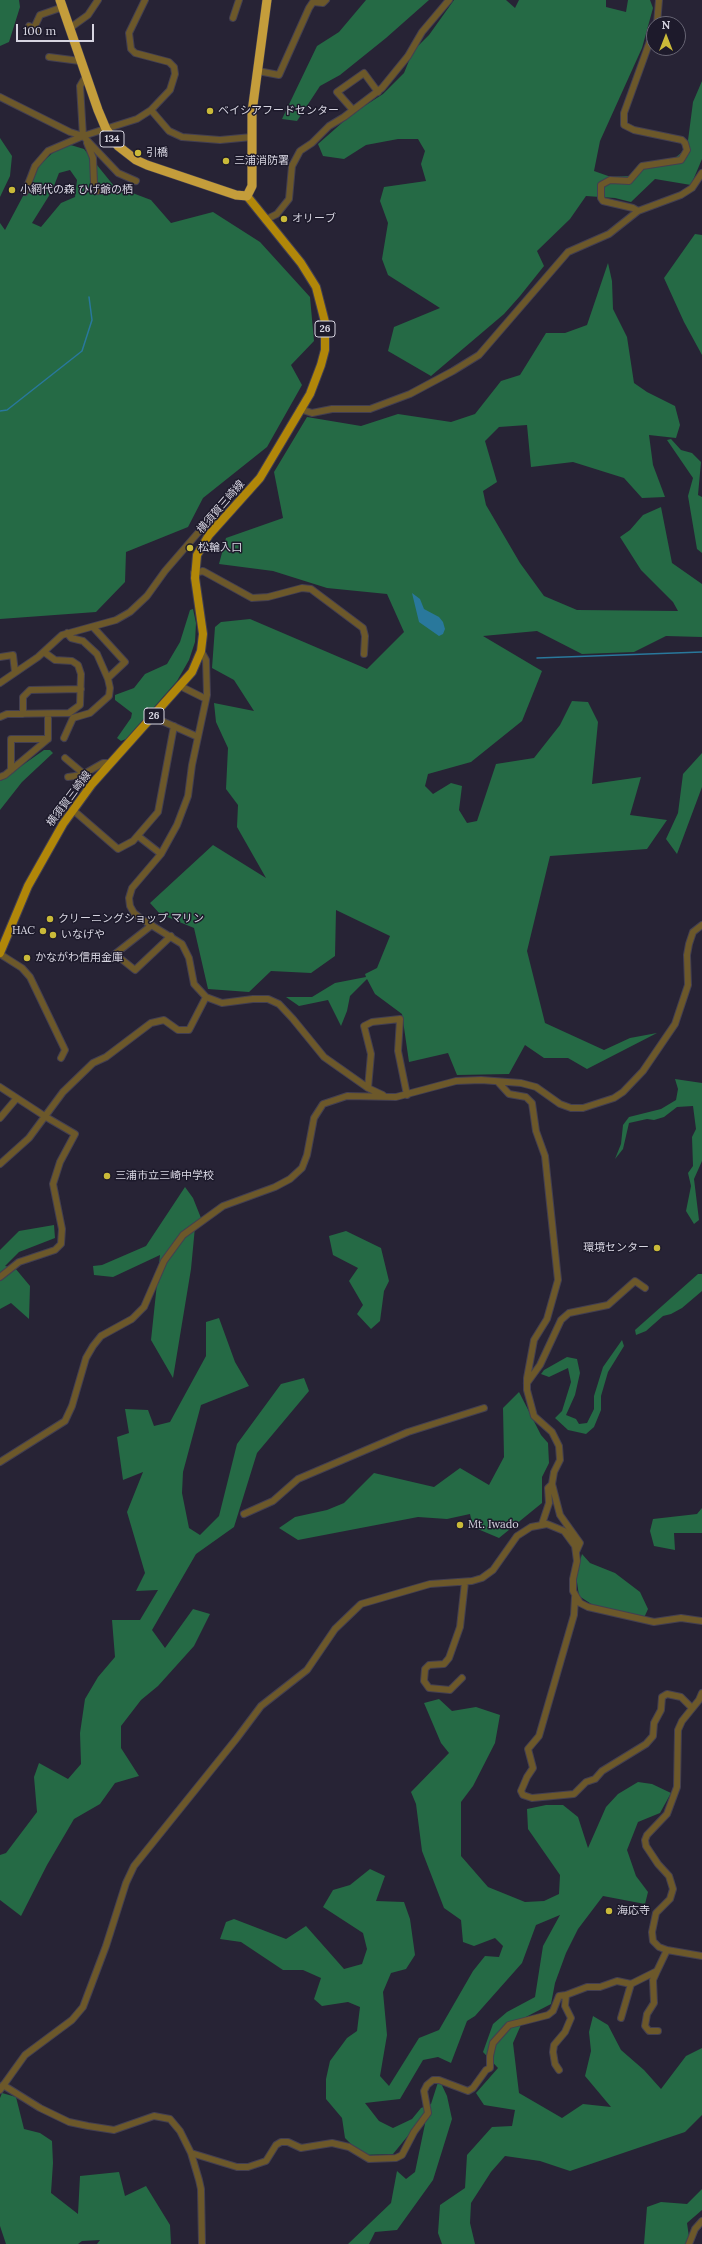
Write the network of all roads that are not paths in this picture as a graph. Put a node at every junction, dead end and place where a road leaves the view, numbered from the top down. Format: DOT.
graph roads {
  1 [pos="98,0"];
  2 [pos="144,0"];
  3 [pos="239,0"];
  4 [pos="267,0"];
  5 [pos="326,0"];
  6 [pos="449,0"];
  7 [pos="659,0"];
  8 [pos="62,4"];
  9 [pos="658,16"];
  10 [pos="233,18"];
  11 [pos="34,28"];
  12 [pos="70,28"];
  13 [pos="646,52"];
  14 [pos="49,57"];
  15 [pos="80,61"];
  16 [pos="258,71"];
  17 [pos="86,76"];
  18 [pos="378,92"];
  19 [pos="0,97"];
  20 [pos="151,110"];
  21 [pos="353,110"];
  22 [pos="106,129"];
  23 [pos="84,137"];
  24 [pos="252,137"];
  25 [pos="702,173"];
  26 [pos="136,181"];
  27 [pos="98,191"];
  28 [pos="25,192"];
  29 [pos="247,196"];
  30 [pos="638,211"];
  31 [pos="265,220"];
  32 [pos="300,409"];
  33 [pos="219,523"];
  34 [pos="194,573"];
  35 [pos="93,627"];
  36 [pos="67,633"];
  37 [pos="200,651"];
  38 [pos="44,652"];
  39 [pos="364,654"];
  40 [pos="0,657"];
  41 [pos="15,672"];
  42 [pos="0,675"];
  43 [pos="108,678"];
  44 [pos="2,682"];
  45 [pos="180,686"];
  46 [pos="81,689"];
  47 [pos="206,699"];
  48 [pos="23,714"];
  49 [pos="48,714"];
  50 [pos="0,716"];
  51 [pos="153,717"];
  52 [pos="174,726"];
  53 [pos="198,737"];
  54 [pos="64,738"];
  55 [pos="48,739"];
  56 [pos="66,758"];
  57 [pos="111,763"];
  58 [pos="11,770"];
  59 [pos="84,774"];
  60 [pos="68,776"];
  61 [pos="0,777"];
  62 [pos="73,810"];
  63 [pos="138,836"];
  64 [pos="160,854"];
  65 [pos="152,925"];
  66 [pos="702,925"];
  67 [pos="172,936"];
  68 [pos="0,953"];
  69 [pos="206,997"];
  70 [pos="61,1058"];
  71 [pos="498,1082"];
  72 [pos="0,1087"];
  73 [pos="368,1088"];
  74 [pos="407,1095"];
  75 [pos="384,1096"];
  76 [pos="16,1099"];
  77 [pos="46,1117"];
  78 [pos="0,1118"];
  79 [pos="0,1164"];
  80 [pos="0,1277"];
  81 [pos="645,1288"];
  82 [pos="527,1383"];
  83 [pos="484,1408"];
  84 [pos="0,1462"];
  85 [pos="552,1484"];
  86 [pos="244,1514"];
  87 [pos="542,1524"];
  88 [pos="576,1552"];
  89 [pos="465,1582"];
  90 [pos="575,1598"];
  91 [pos="702,1621"];
  92 [pos="462,1678"];
  93 [pos="702,1693"];
  94 [pos="692,1708"];
  95 [pos="667,1950"];
  96 [pos="702,1956"];
  97 [pos="657,1971"];
  98 [pos="631,1984"];
  99 [pos="566,1995"];
  100 [pos="621,2018"];
  101 [pos="658,2031"];
  102 [pos="559,2070"];
  103 [pos="2,2087"];
  104 [pos="191,2153"];
  105 [pos="702,2221"];
  106 [pos="202,2244"];
  107 [pos="689,2244"];
  1 -- 12 [label="street"];
  2 -- 20 [label="street"];
  3 -- 10 [label="street"];
  4 -- 16 [label="highway"];
  5 -- 16 [label="street"];
  6 -- 18 [label="street"];
  7 -- 9 [label="street"];
  8 -- 11 [label="street"];
  8 -- 12 [label="highway, 134"];
  12 -- 15 [label="highway, 134"];
  13 -- 30 [label="street"];
  14 -- 15 [label="street"];
  15 -- 17 [label="highway, 134"];
  16 -- 24 [label="highway"];
  17 -- 22 [label="highway, 134"];
  17 -- 23 [label="street"];
  18 -- 21 [label="street"];
  18 -- 21 [label="street"];
  19 -- 23 [label="street"];
  20 -- 22 [label="street"];
  20 -- 24 [label="street"];
  21 -- 31 [label="street"];
  22 -- 23 [label="street"];
  22 -- 29 [label="highway, 134"];
  23 -- 26 [label="street"];
  23 -- 27 [label="street"];
  23 -- 28 [label="street"];
  24 -- 29 [label="highway"];
  25 -- 30 [label="street"];
  29 -- 31 [label="main road, 横須賀三崎線 / 26"];
  30 -- 32 [label="street"];
  31 -- 32 [label="main road, 横須賀三崎線 / 26"];
  32 -- 33 [label="main road, 横須賀三崎線 / 26"];
  33 -- 34 [label="main road, 横須賀三崎線 / 26"];
  33 -- 35 [label="street"];
  34 -- 37 [label="main road, 横須賀三崎線 / 26"];
  34 -- 39 [label="street"];
  35 -- 36 [label="street"];
  35 -- 43 [label="street"];
  36 -- 38 [label="street"];
  36 -- 43 [label="street"];
  37 -- 45 [label="main road, 横須賀三崎線 / 26"];
  37 -- 47 [label="street"];
  38 -- 41 [label="street"];
  38 -- 46 [label="street"];
  40 -- 41 [label="street"];
  41 -- 44 [label="street"];
  42 -- 44 [label="street"];
  43 -- 54 [label="street"];
  45 -- 47 [label="street"];
  45 -- 51 [label="main road, 横須賀三崎線 / 26"];
  46 -- 48 [label="street"];
  46 -- 49 [label="street"];
  47 -- 53 [label="street"];
  48 -- 49 [label="street"];
  48 -- 50 [label="street"];
  49 -- 55 [label="street"];
  51 -- 52 [label="street"];
  51 -- 57 [label="main road, 横須賀三崎線 / 26"];
  52 -- 53 [label="street"];
  52 -- 63 [label="street"];
  53 -- 64 [label="street"];
  55 -- 58 [label="street"];
  55 -- 58 [label="street"];
  56 -- 59 [label="street"];
  57 -- 59 [label="street"];
  57 -- 62 [label="main road, 横須賀三崎線 / 26"];
  58 -- 61 [label="street"];
  59 -- 60 [label="street"];
  62 -- 63 [label="street"];
  62 -- 68 [label="main road, 横須賀三崎線 / 26"];
  63 -- 64 [label="street"];
  64 -- 65 [label="street"];
  65 -- 67 [label="street"];
  65 -- 67 [label="street"];
  66 -- 71 [label="street"];
  67 -- 69 [label="street"];
  68 -- 70 [label="street"];
  69 -- 73 [label="street"];
  69 -- 77 [label="street"];
  71 -- 74 [label="street"];
  71 -- 82 [label="street"];
  72 -- 76 [label="street"];
  73 -- 74 [label="street"];
  73 -- 75 [label="street"];
  74 -- 75 [label="street"];
  75 -- 84 [label="street"];
  76 -- 77 [label="street"];
  76 -- 78 [label="street"];
  77 -- 79 [label="street"];
  77 -- 80 [label="street"];
  81 -- 82 [label="street"];
  82 -- 85 [label="street"];
  83 -- 86 [label="street"];
  85 -- 87 [label="street"];
  85 -- 88 [label="street"];
  87 -- 88 [label="street"];
  87 -- 89 [label="street"];
  88 -- 90 [label="street"];
  89 -- 92 [label="street"];
  89 -- 103 [label="street"];
  90 -- 91 [label="street"];
  90 -- 94 [label="street"];
  93 -- 94 [label="street"];
  94 -- 95 [label="street"];
  95 -- 96 [label="street"];
  95 -- 97 [label="street"];
  97 -- 98 [label="street"];
  97 -- 101 [label="street"];
  98 -- 99 [label="street"];
  98 -- 100 [label="street"];
  99 -- 102 [label="street"];
  99 -- 104 [label="street"];
  103 -- 104 [label="street"];
  104 -- 106 [label="street"];
  105 -- 107 [label="street"];
}
